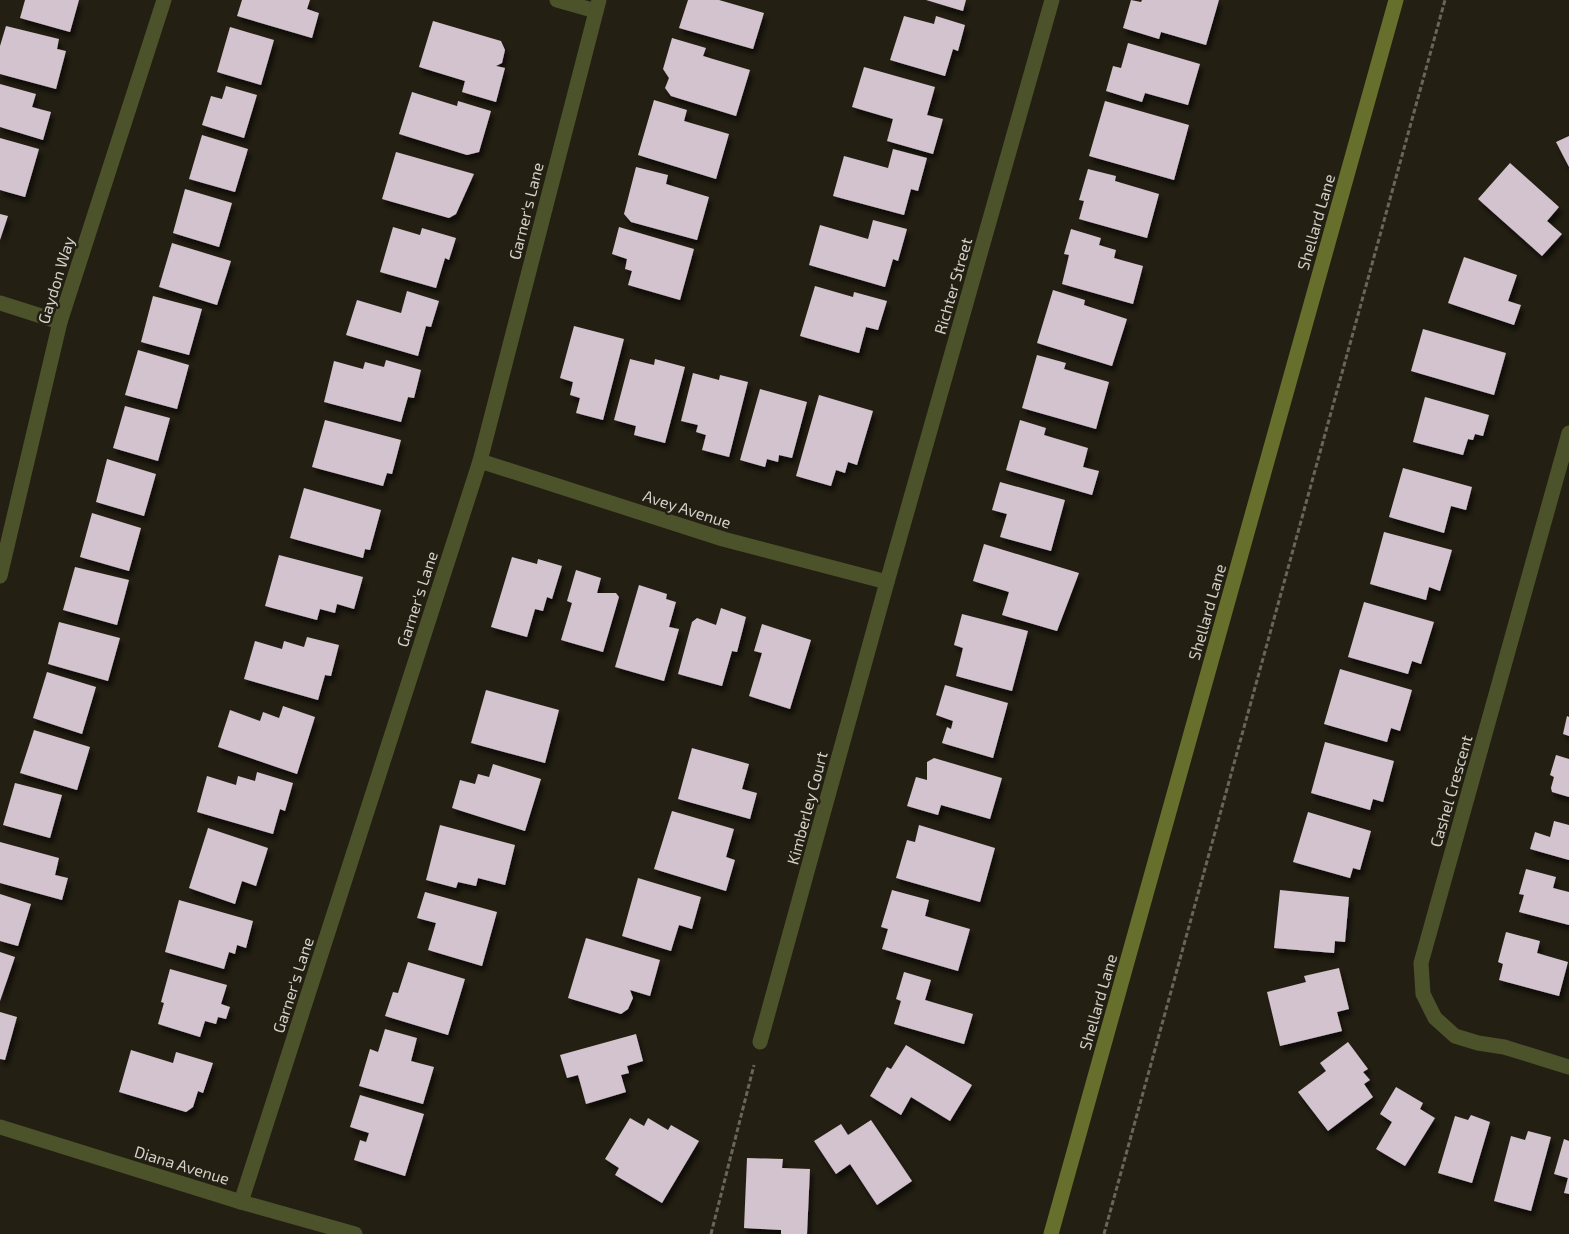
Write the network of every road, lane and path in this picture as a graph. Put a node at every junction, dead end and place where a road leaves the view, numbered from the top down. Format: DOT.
graph roads {
  1 [pos="164,0"];
  2 [pos="557,0"];
  3 [pos="1052,0"];
  4 [pos="1396,0"];
  5 [pos="1445,0"];
  6 [pos="598,6"];
  7 [pos="0,303"];
  8 [pos="60,322"];
  9 [pos="1569,433"];
  10 [pos="480,461"];
  11 [pos="0,576"];
  12 [pos="887,582"];
  13 [pos="760,1042"];
  14 [pos="1569,1067"];
  15 [pos="0,1127"];
  16 [pos="241,1202"];
  17 [pos="355,1234"];
  18 [pos="711,1234"];
  19 [pos="1051,1234"];
  20 [pos="1104,1234"];
  1 -- 8 [label="street, Gaydon Way"];
  2 -- 6 [label="street"];
  3 -- 12 [label="street, Richter Street"];
  4 -- 19 [label="main road, Shellard Lane"];
  5 -- 20 [label="path"];
  6 -- 10 [label="street, Garner's Lane"];
  7 -- 8 [label="street"];
  8 -- 11 [label="street, Gaydon Way"];
  9 -- 14 [label="street, Cashel Crescent"];
  10 -- 12 [label="street, Avey Avenue"];
  10 -- 16 [label="street, Garner's Lane"];
  12 -- 13 [label="street, Kimberley Court"];
  13 -- 18 [label="path"];
  15 -- 16 [label="street, Diana Avenue"];
  16 -- 17 [label="street, Diana Avenue"];
}
